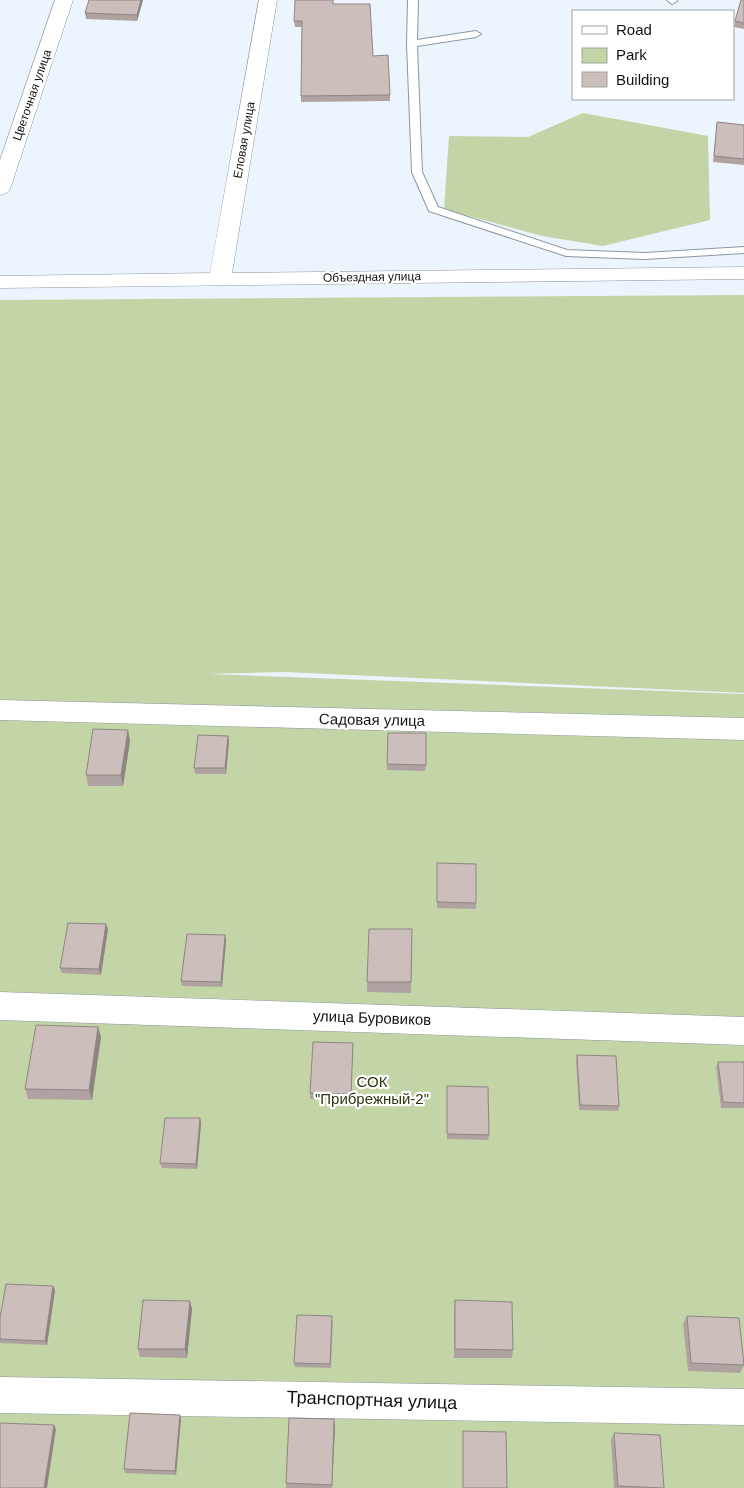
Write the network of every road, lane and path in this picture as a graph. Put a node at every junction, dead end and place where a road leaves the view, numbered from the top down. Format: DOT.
graph roads {
  1 [pos="64,0"];
  2 [pos="268,0"];
  3 [pos="413,0"];
  4 [pos="476,34"];
  5 [pos="412,44"];
  6 [pos="0,189"];
  7 [pos="744,250"];
  8 [pos="744,273"];
  9 [pos="220,279"];
  10 [pos="0,282"];
  11 [pos="0,710"];
  12 [pos="744,730"];
  13 [pos="0,1006"];
  14 [pos="744,1030"];
  15 [pos="0,1395"];
  16 [pos="744,1407"];
  1 -- 6 [label="street, Цветочная улица"];
  2 -- 9 [label="street, Еловая улица"];
  3 -- 5 [label="lane"];
  4 -- 5 [label="lane"];
  5 -- 7 [label="lane"];
  8 -- 9 [label="street, Объездная улица"];
  9 -- 10 [label="street, Объездная улица"];
  11 -- 12 [label="street, Садовая улица"];
  13 -- 14 [label="street, улица Буровиков"];
  15 -- 16 [label="street, Транспортная улица"];
}
